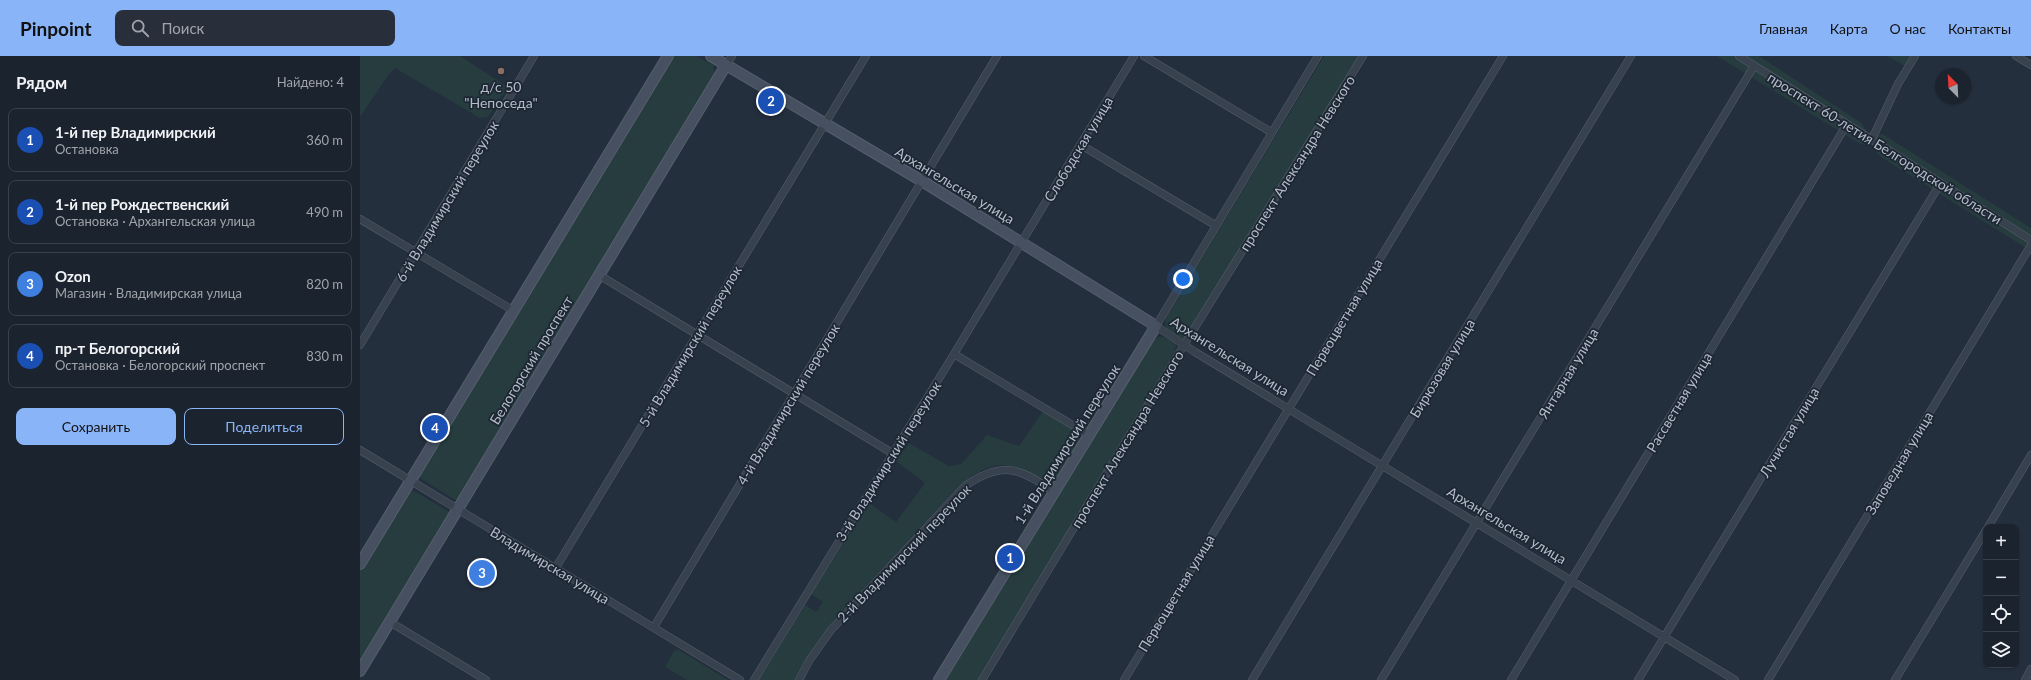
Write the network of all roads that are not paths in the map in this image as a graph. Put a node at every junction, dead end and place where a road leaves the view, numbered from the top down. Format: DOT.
graph roads {
  1 [pos="534,56"];
  2 [pos="668,56"];
  3 [pos="711,56"];
  4 [pos="732,56"];
  5 [pos="866,56"];
  6 [pos="998,56"];
  7 [pos="1134,56"];
  8 [pos="1144,56"];
  9 [pos="1318,56"];
  10 [pos="1363,56"];
  11 [pos="1503,56"];
  12 [pos="1631,56"];
  13 [pos="1739,56"];
  14 [pos="1914,56"];
  15 [pos="2016,56"];
  16 [pos="726,65"];
  17 [pos="2031,65"];
  18 [pos="1754,66"];
  19 [pos="826,123"];
  20 [pos="1847,124"];
  21 [pos="1271,132"];
  22 [pos="1872,138"];
  23 [pos="1081,145"];
  24 [pos="922,181"];
  25 [pos="1940,184"];
  26 [pos="360,219"];
  27 [pos="1215,225"];
  28 [pos="2031,240"];
  29 [pos="1021,242"];
  30 [pos="2031,245"];
  31 [pos="416,253"];
  32 [pos="599,275"];
  33 [pos="514,311"];
  34 [pos="1156,326"];
  35 [pos="698,333"];
  36 [pos="360,345"];
  37 [pos="1184,345"];
  38 [pos="954,354"];
  39 [pos="795,393"];
  40 [pos="1288,408"];
  41 [pos="1089,435"];
  42 [pos="360,450"];
  43 [pos="892,452"];
  44 [pos="2031,455"];
  45 [pos="1383,465"];
  46 [pos="409,481"];
  47 [pos="1054,492"];
  48 [pos="457,509"];
  49 [pos="1477,523"];
  50 [pos="1990,524"];
  51 [pos="1983,535"];
  52 [pos="360,564"];
  53 [pos="555,569"];
  54 [pos="1570,580"];
  55 [pos="390,622"];
  56 [pos="654,628"];
  57 [pos="1665,637"];
  58 [pos="2031,670"];
  59 [pos="360,671"];
  60 [pos="486,680"];
  61 [pos="740,680"];
  62 [pos="754,680"];
  63 [pos="799,680"];
  64 [pos="939,680"];
  65 [pos="982,680"];
  66 [pos="1124,680"];
  67 [pos="1252,680"];
  68 [pos="1381,680"];
  69 [pos="1511,680"];
  70 [pos="1638,680"];
  71 [pos="1735,680"];
  72 [pos="1768,680"];
  73 [pos="1895,680"];
  74 [pos="2025,680"];
  1 -- 31 [label="street, 6-й Владимирский переулок"];
  2 -- 33 [label="street"];
  3 -- 16 [label="street, Архангельская улица"];
  4 -- 16 [label="street"];
  5 -- 19 [label="street, 5-й Владимирский переулок"];
  6 -- 24 [label="street, 4-й Владимирский переулок"];
  7 -- 23 [label="street, Слободская улица"];
  8 -- 21 [label="street"];
  9 -- 21 [label="street"];
  10 -- 37 [label="street, проспект Александра Невского"];
  11 -- 40 [label="street, Первоцветная улица"];
  12 -- 45 [label="street, Бирюзовая улица"];
  13 -- 18 [label="street, проспект 60-летия Белгородской области"];
  14 -- 22 [label="street"];
  15 -- 17 [label="street"];
  16 -- 19 [label="street, Архангельская улица"];
  16 -- 32 [label="street, Белогорский проспект"];
  18 -- 20 [label="street, проспект 60-летия Белгородской области"];
  18 -- 49 [label="street, Янтарная улица"];
  19 -- 24 [label="street, Архангельская улица"];
  19 -- 35 [label="street, 5-й Владимирский переулок"];
  20 -- 22 [label="street, проспект 60-летия Белгородской области"];
  20 -- 54 [label="street, Рассветная улица"];
  21 -- 27 [label="street"];
  22 -- 25 [label="street, проспект 60-летия Белгородской области"];
  23 -- 27 [label="street"];
  23 -- 29 [label="street, Слободская улица"];
  24 -- 29 [label="street, Архангельская улица"];
  24 -- 39 [label="street, 4-й Владимирский переулок"];
  25 -- 28 [label="street, проспект 60-летия Белгородской области"];
  25 -- 57 [label="street, Лучистая улица"];
  26 -- 31 [label="street"];
  27 -- 34 [label="street"];
  29 -- 34 [label="street, Архангельская улица"];
  29 -- 38 [label="street, 3-й Владимирский переулок"];
  30 -- 72 [label="street, Заповедная улица"];
  31 -- 33 [label="street"];
  31 -- 36 [label="street, 6-й Владимирский переулок"];
  32 -- 35 [label="street"];
  32 -- 48 [label="street, Белогорский проспект"];
  33 -- 46 [label="street"];
  34 -- 37 [label="street, Архангельская улица"];
  34 -- 41 [label="street, 1-й Владимирский переулок"];
  35 -- 39 [label="street"];
  35 -- 53 [label="street, 5-й Владимирский переулок"];
  37 -- 40 [label="street, Архангельская улица"];
  37 -- 65 [label="street, проспект Александра Невского"];
  38 -- 41 [label="street"];
  38 -- 43 [label="street, 3-й Владимирский переулок"];
  39 -- 43 [label="street"];
  39 -- 56 [label="street, 4-й Владимирский переулок"];
  40 -- 45 [label="street, Архангельская улица"];
  40 -- 66 [label="street, Первоцветная улица"];
  41 -- 47 [label="street, 1-й Владимирский переулок"];
  42 -- 46 [label="street, Владимирская улица"];
  43 -- 62 [label="street, 3-й Владимирский переулок"];
  44 -- 50 [label="street"];
  45 -- 49 [label="street, Архангельская улица"];
  45 -- 67 [label="street, Бирюзовая улица"];
  46 -- 48 [label="street, Владимирская улица"];
  46 -- 52 [label="street"];
  47 -- 63 [label="street, 2-й Владимирский переулок"];
  47 -- 64 [label="street, 1-й Владимирский переулок"];
  48 -- 53 [label="street, Владимирская улица"];
  48 -- 55 [label="street, Белогорский проспект"];
  49 -- 54 [label="street, Архангельская улица"];
  49 -- 68 [label="street, Янтарная улица"];
  51 -- 73 [label="street"];
  53 -- 56 [label="street, Владимирская улица"];
  54 -- 57 [label="street, Архангельская улица"];
  54 -- 69 [label="street, Рассветная улица"];
  55 -- 59 [label="street, Белогорский проспект"];
  55 -- 60 [label="street"];
  56 -- 61 [label="street, Владимирская улица"];
  57 -- 70 [label="street, Лучистая улица"];
  57 -- 71 [label="street, Архангельская улица"];
  58 -- 74 [label="street"];
}
